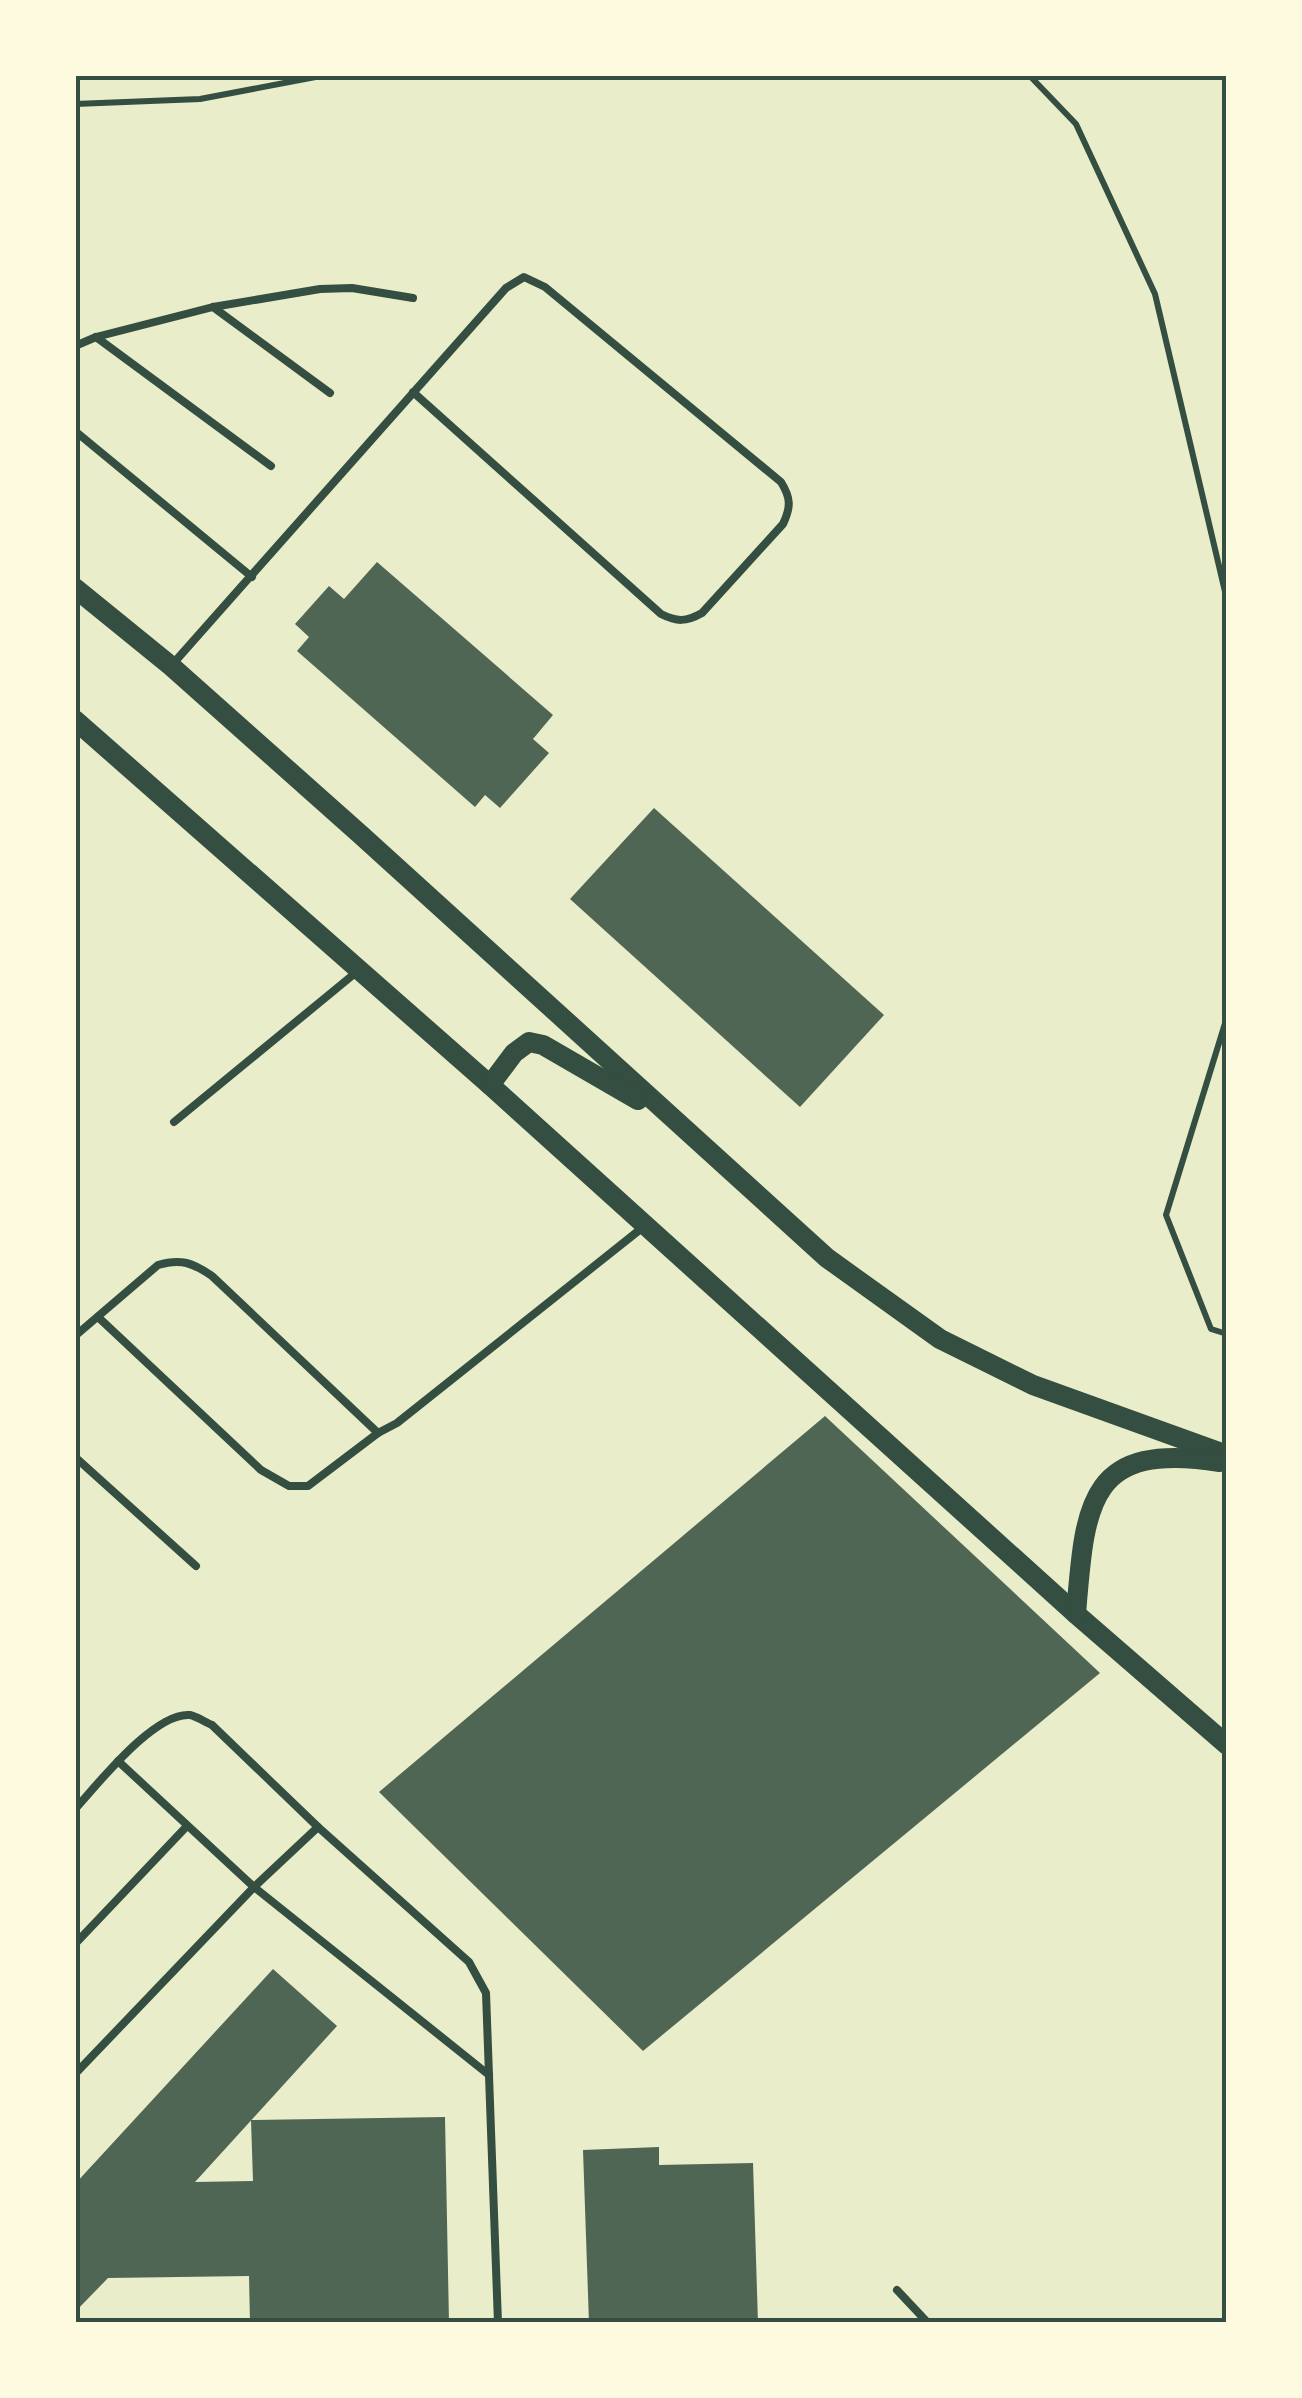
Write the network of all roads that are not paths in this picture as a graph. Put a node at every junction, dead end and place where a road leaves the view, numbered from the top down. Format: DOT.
graph roads {
  1 [pos="413,298"];
  2 [pos="213,307"];
  3 [pos="96,336"];
  4 [pos="75,346"];
  5 [pos="414,392"];
  6 [pos="330,393"];
  7 [pos="75,432"];
  8 [pos="271,466"];
  9 [pos="252,577"];
  10 [pos="75,588"];
  11 [pos="171,666"];
  12 [pos="75,720"];
  13 [pos="358,970"];
  14 [pos="490,1085"];
  15 [pos="174,1122"];
  16 [pos="674,1122"];
  17 [pos="646,1225"];
  18 [pos="98,1318"];
  19 [pos="75,1336"];
  20 [pos="378,1434"];
  21 [pos="1227,1455"];
  22 [pos="75,1456"];
  23 [pos="1227,1464"];
  24 [pos="196,1566"];
  25 [pos="1076,1614"];
  26 [pos="1227,1744"];
  27 [pos="118,1761"];
  28 [pos="75,1809"];
  29 [pos="187,1826"];
  30 [pos="318,1826"];
  31 [pos="254,1887"];
  32 [pos="75,1944"];
  33 [pos="75,2074"];
  34 [pos="489,2075"];
  35 [pos="897,2290"];
  36 [pos="498,2323"];
  37 [pos="928,2323"];
  1 -- 2 [label="lane"];
  2 -- 3 [label="lane"];
  2 -- 6 [label="lane"];
  3 -- 4 [label="lane"];
  3 -- 8 [label="lane"];
  5 -- 5 [label="lane"];
  5 -- 9 [label="lane"];
  7 -- 9 [label="lane"];
  9 -- 11 [label="lane"];
  10 -- 11 [label="main road"];
  11 -- 16 [label="main road"];
  12 -- 13 [label="main road"];
  13 -- 14 [label="main road"];
  13 -- 15 [label="lane"];
  14 -- 16 [label="main road"];
  14 -- 17 [label="main road"];
  16 -- 21 [label="main road"];
  17 -- 20 [label="lane"];
  17 -- 25 [label="main road"];
  18 -- 19 [label="lane"];
  18 -- 20 [label="lane"];
  18 -- 20 [label="lane"];
  22 -- 24 [label="lane"];
  23 -- 25 [label="main road"];
  25 -- 26 [label="main road"];
  27 -- 28 [label="lane"];
  27 -- 29 [label="lane"];
  27 -- 30 [label="lane"];
  29 -- 31 [label="lane"];
  29 -- 32 [label="lane"];
  30 -- 31 [label="lane"];
  30 -- 34 [label="lane"];
  31 -- 33 [label="lane"];
  31 -- 34 [label="lane"];
  34 -- 36 [label="lane"];
  35 -- 37 [label="lane"];
}
